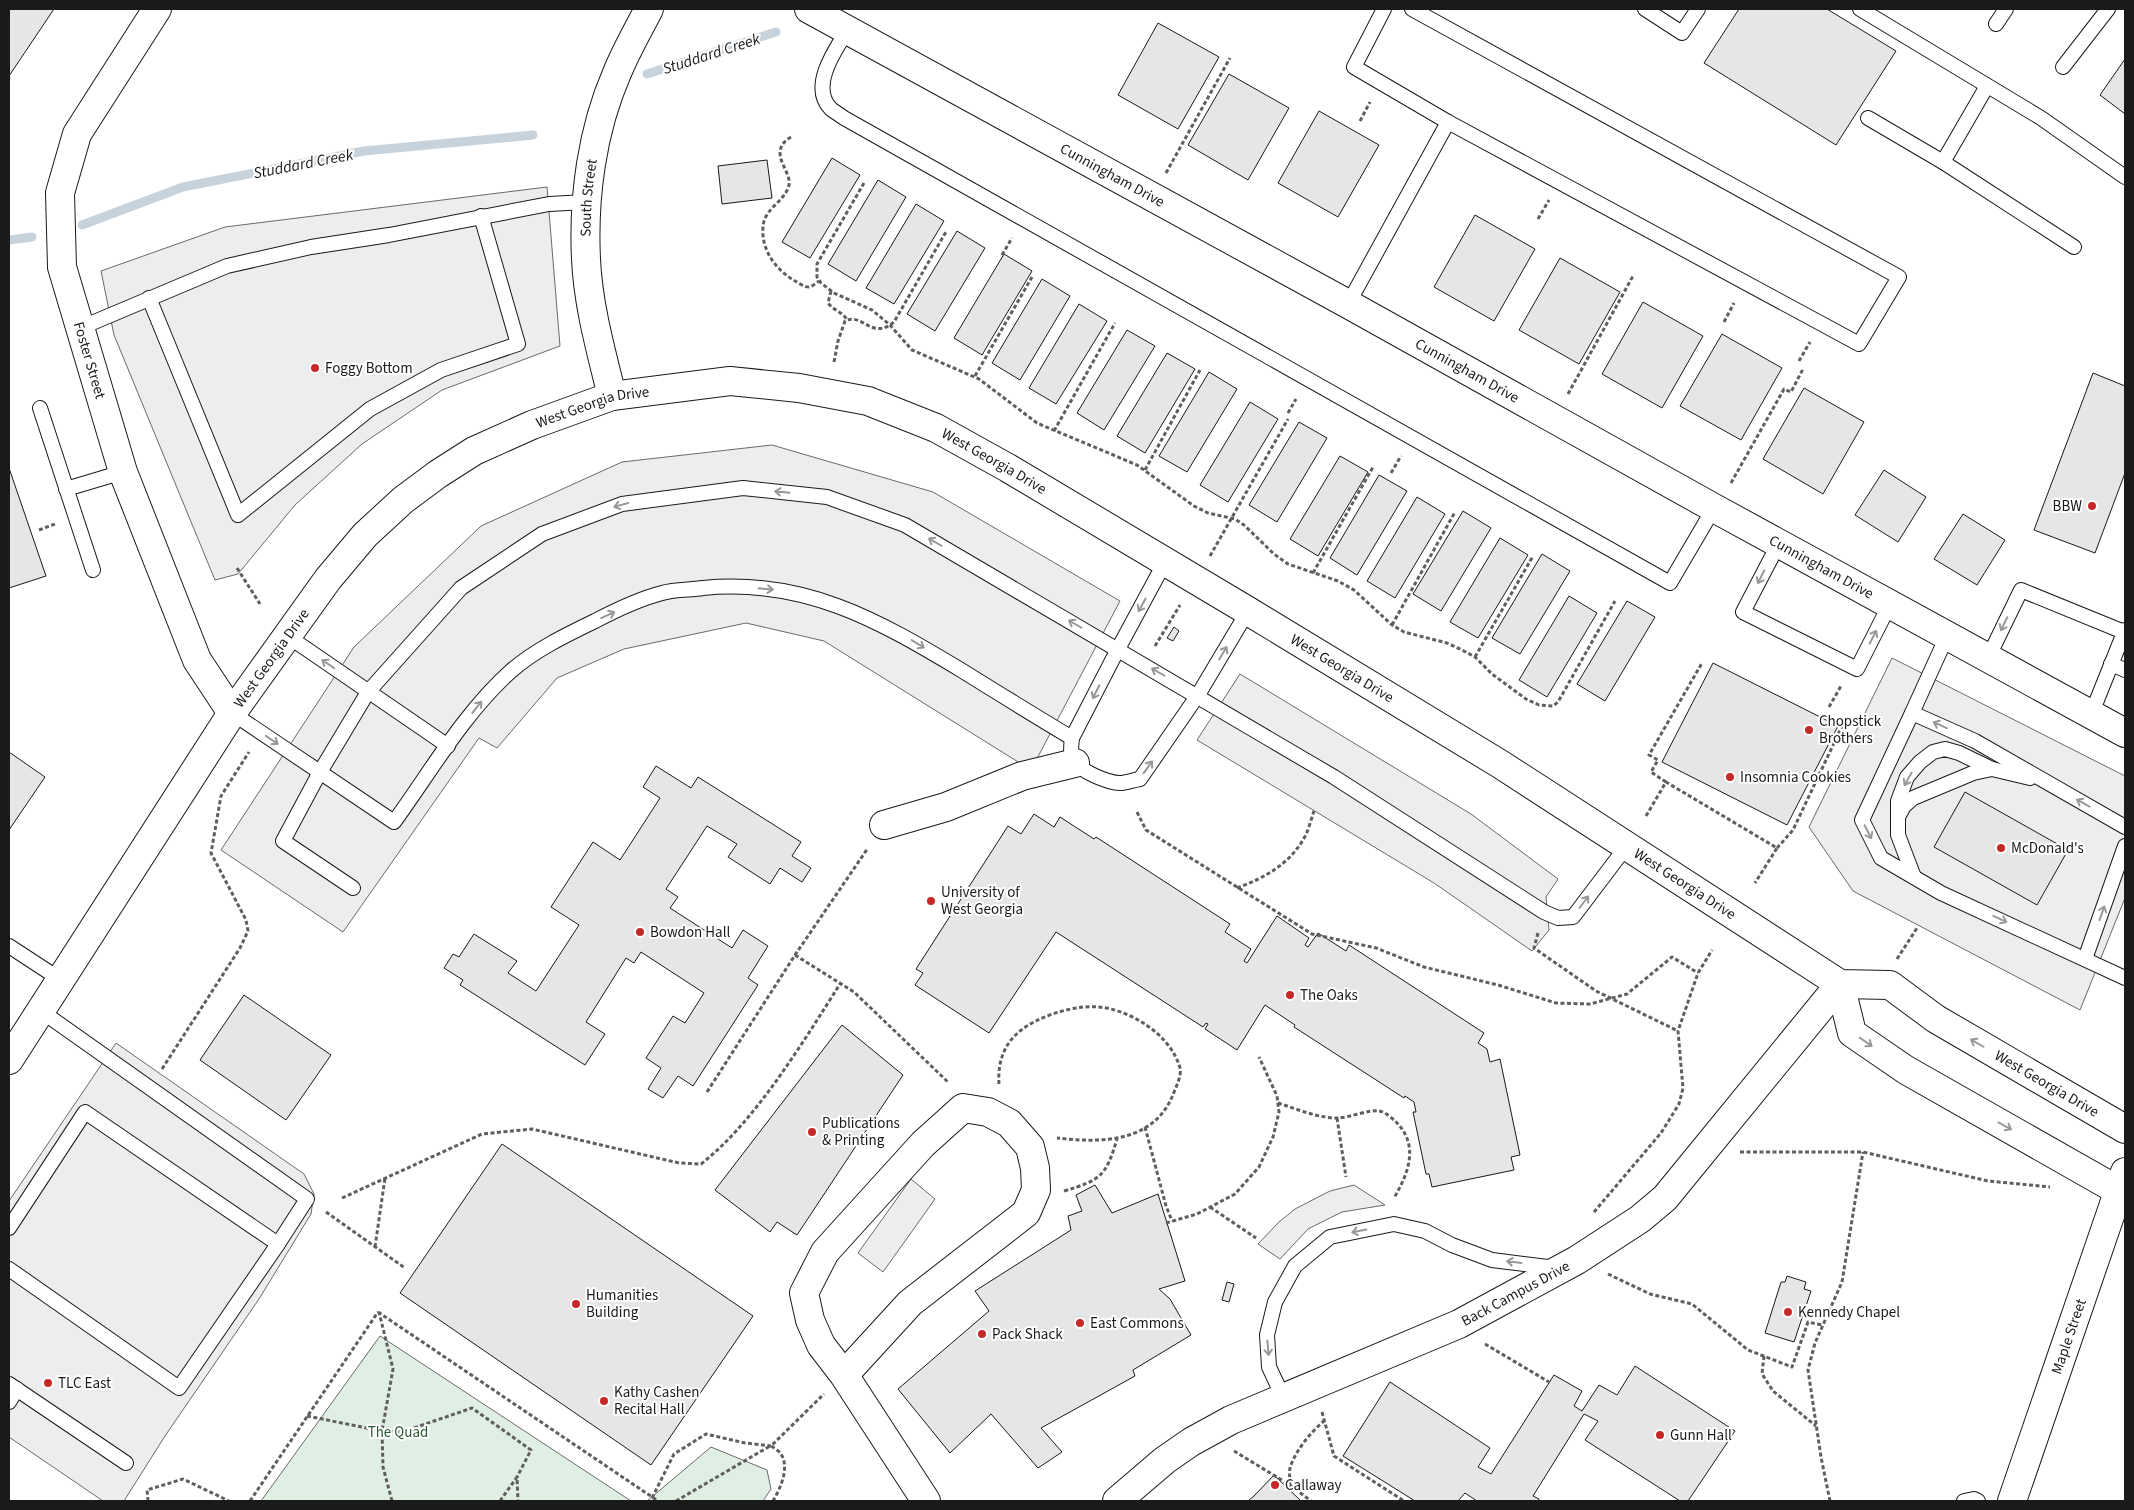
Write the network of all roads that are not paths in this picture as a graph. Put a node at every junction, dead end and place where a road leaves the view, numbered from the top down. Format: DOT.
graph roads {
  1 [pos="157,9"];
  2 [pos="649,9"];
  3 [pos="809,9"];
  4 [pos="1384,9"];
  5 [pos="1412,9"];
  6 [pos="1644,9"];
  7 [pos="1698,9"];
  8 [pos="1860,9"];
  9 [pos="2006,9"];
  10 [pos="2108,9"];
  11 [pos="1996,24"];
  12 [pos="847,30"];
  13 [pos="2063,68"];
  14 [pos="1987,86"];
  15 [pos="1868,118"];
  16 [pos="1448,122"];
  17 [pos="1943,162"];
  18 [pos="2125,177"];
  19 [pos="586,202"];
  20 [pos="481,216"];
  21 [pos="2074,247"];
  22 [pos="149,298"];
  23 [pos="1348,304"];
  24 [pos="80,328"];
  25 [pos="612,396"];
  26 [pos="40,408"];
  27 [pos="123,472"];
  28 [pos="66,489"];
  29 [pos="1714,508"];
  30 [pos="1779,542"];
  31 [pos="1165,562"];
  32 [pos="93,570"];
  33 [pos="1890,604"];
  34 [pos="1248,611"];
  35 [pos="2125,631"];
  36 [pos="286,635"];
  37 [pos="1947,636"];
  38 [pos="1118,648"];
  39 [pos="1988,658"];
  40 [pos="2111,664"];
  41 [pos="2125,670"];
  42 [pos="368,692"];
  43 [pos="1198,695"];
  44 [pos="232,713"];
  45 [pos="1912,713"];
  46 [pos="2091,715"];
  47 [pos="2125,733"];
  48 [pos="448,746"];
  49 [pos="1074,750"];
  50 [pos="1992,769"];
  51 [pos="320,772"];
  52 [pos="2043,781"];
  53 [pos="1897,818"];
  54 [pos="884,825"];
  55 [pos="2125,827"];
  56 [pos="2125,846"];
  57 [pos="1626,847"];
  58 [pos="1914,877"];
  59 [pos="353,888"];
  60 [pos="9,946"];
  61 [pos="2085,959"];
  62 [pos="2125,978"];
  63 [pos="61,980"];
  64 [pos="1840,984"];
  65 [pos="41,1012"];
  66 [pos="9,1060"];
  67 [pos="2125,1129"];
  68 [pos="2122,1181"];
  69 [pos="9,1228"];
  70 [pos="278,1244"];
  71 [pos="1562,1268"];
  72 [pos="9,1269"];
  73 [pos="844,1375"];
  74 [pos="13,1386"];
  75 [pos="1283,1398"];
  76 [pos="9,1402"];
  77 [pos="126,1463"];
  78 [pos="926,1501"];
  79 [pos="1117,1501"];
  80 [pos="1964,1501"];
  81 [pos="1978,1501"];
  82 [pos="2012,1501"];
  1 -- 24 [label="street, Foster Street"];
  2 -- 19 [label="street, South Street"];
  3 -- 12 [label="street, Cunningham Drive"];
  4 -- 16 [label="lane"];
  5 -- 16 [label="lane"];
  6 -- 7 [label="lane"];
  8 -- 14 [label="lane"];
  9 -- 11 [label="lane"];
  10 -- 13 [label="lane"];
  12 -- 23 [label="street, Cunningham Drive"];
  12 -- 29 [label="lane"];
  14 -- 17 [label="lane"];
  14 -- 18 [label="lane"];
  15 -- 17 [label="lane"];
  16 -- 23 [label="lane"];
  17 -- 21 [label="lane"];
  19 -- 20 [label="lane"];
  19 -- 25 [label="street, South Street"];
  20 -- 22 [label="lane"];
  20 -- 22 [label="lane"];
  22 -- 24 [label="lane"];
  23 -- 29 [label="street, Cunningham Drive"];
  24 -- 27 [label="street, Foster Street"];
  25 -- 31 [label="street, West Georgia Drive"];
  25 -- 36 [label="street, West Georgia Drive"];
  26 -- 28 [label="lane"];
  27 -- 28 [label="lane"];
  27 -- 44 [label="street, Foster Street"];
  28 -- 32 [label="lane"];
  29 -- 30 [label="street, Cunningham Drive"];
  30 -- 33 [label="street, Cunningham Drive"];
  30 -- 33 [label="lane, one-way"];
  31 -- 34 [label="street, West Georgia Drive"];
  31 -- 38 [label="lane, one-way"];
  33 -- 37 [label="street, Cunningham Drive"];
  43 -- 34 [label="lane, one-way"];
  34 -- 57 [label="street, West Georgia Drive"];
  35 -- 39 [label="lane, one-way"];
  35 -- 40 [label="lane"];
  42 -- 36 [label="lane, one-way"];
  36 -- 44 [label="street, West Georgia Drive"];
  37 -- 39 [label="street, Cunningham Drive"];
  37 -- 45 [label="lane"];
  38 -- 42 [label="lane, one-way"];
  43 -- 38 [label="lane, one-way"];
  38 -- 49 [label="lane, one-way"];
  39 -- 46 [label="street, Cunningham Drive"];
  40 -- 41 [label="lane"];
  40 -- 46 [label="lane"];
  42 -- 48 [label="lane"];
  42 -- 51 [label="lane"];
  49 -- 43 [label="lane, one-way"];
  43 -- 57 [label="lane, one-way"];
  44 -- 51 [label="lane, one-way"];
  44 -- 63 [label="street, West Georgia Drive"];
  52 -- 45 [label="lane, one-way"];
  45 -- 58 [label="lane, one-way"];
  46 -- 47 [label="street, Cunningham Drive"];
  48 -- 49 [label="lane, one-way"];
  48 -- 51 [label="lane"];
  49 -- 54 [label="street"];
  50 -- 52 [label="lane"];
  50 -- 53 [label="lane"];
  50 -- 53 [label="lane, one-way"];
  51 -- 59 [label="lane"];
  55 -- 52 [label="lane, one-way"];
  53 -- 58 [label="lane"];
  61 -- 56 [label="lane, one-way"];
  57 -- 64 [label="street, West Georgia Drive"];
  58 -- 61 [label="lane, one-way"];
  60 -- 63 [label="lane"];
  61 -- 62 [label="lane"];
  63 -- 65 [label="street, West Georgia Drive"];
  67 -- 64 [label="street, West Georgia Drive, one-way"];
  64 -- 68 [label="street, one-way"];
  64 -- 71 [label="street, Back Campus Drive"];
  65 -- 66 [label="street, West Georgia Drive"];
  65 -- 70 [label="lane"];
  68 -- 82 [label="street, Maple Street"];
  69 -- 70 [label="lane"];
  70 -- 72 [label="lane"];
  71 -- 75 [label="street, Back Campus Drive"];
  71 -- 75 [label="lane, one-way"];
  73 -- 73 [label="street"];
  73 -- 78 [label="street"];
  74 -- 76 [label="lane"];
  74 -- 77 [label="lane"];
  75 -- 79 [label="street, Back Campus Drive"];
  80 -- 81 [label="lane"];
}
